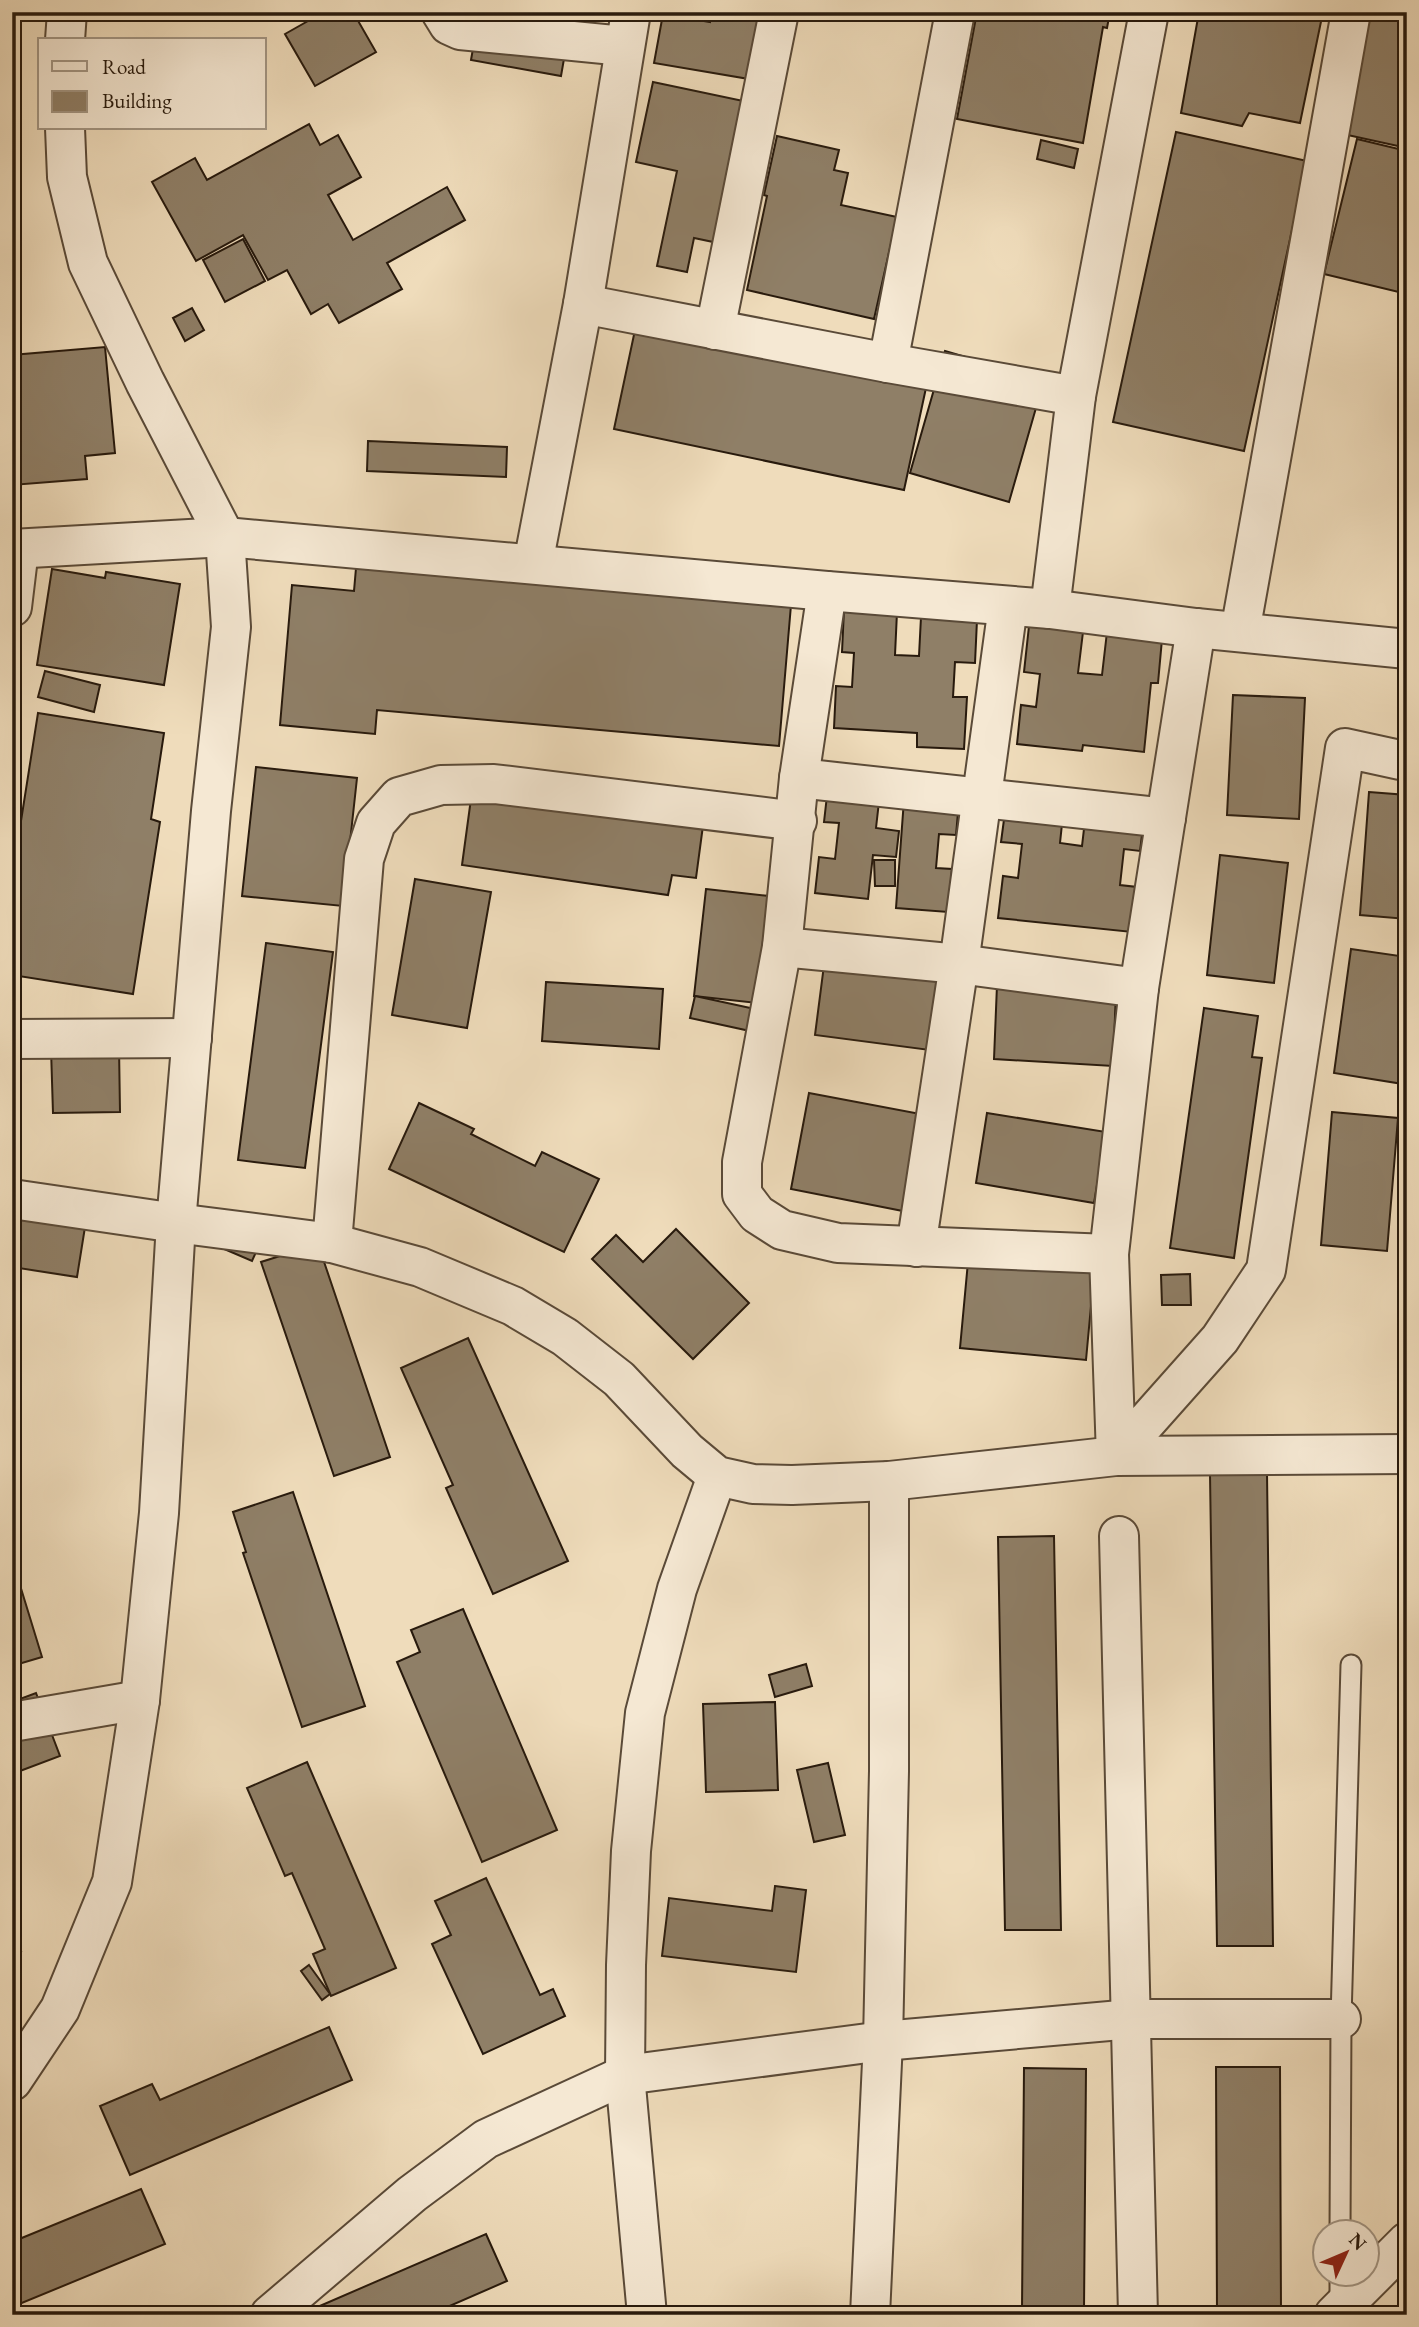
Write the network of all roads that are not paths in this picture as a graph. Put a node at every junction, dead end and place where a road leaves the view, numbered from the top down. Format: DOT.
graph roads {
  1 [pos="66,12"];
  2 [pos="441,12"];
  3 [pos="779,12"];
  4 [pos="956,12"];
  5 [pos="1149,12"];
  6 [pos="1351,12"];
  7 [pos="627,29"];
  8 [pos="65,38"];
  9 [pos="65,130"];
  10 [pos="583,304"];
  11 [pos="715,330"];
  12 [pos="888,363"];
  13 [pos="1076,396"];
  14 [pos="225,537"];
  15 [pos="16,549"];
  16 [pos="533,564"];
  17 [pos="827,591"];
  18 [pos="1008,606"];
  19 [pos="12,607"];
  20 [pos="1050,609"];
  21 [pos="1196,628"];
  22 [pos="1240,632"];
  23 [pos="1407,649"];
  24 [pos="1400,760"];
  25 [pos="799,778"];
  26 [pos="982,798"];
  27 [pos="1166,818"];
  28 [pos="797,821"];
  29 [pos="782,947"];
  30 [pos="959,964"];
  31 [pos="1139,988"];
  32 [pos="192,1038"];
  33 [pos="12,1039"];
  34 [pos="12,1199"];
  35 [pos="176,1223"];
  36 [pos="332,1243"];
  37 [pos="916,1247"];
  38 [pos="1109,1254"];
  39 [pos="1407,1454"];
  40 [pos="1116,1456"];
  41 [pos="717,1476"];
  42 [pos="889,1482"];
  43 [pos="1119,1536"];
  44 [pos="1351,1665"];
  45 [pos="140,1700"];
  46 [pos="12,1722"];
  47 [pos="1342,2019"];
  48 [pos="1132,2020"];
  49 [pos="883,2040"];
  50 [pos="625,2075"];
  51 [pos="12,2081"];
  52 [pos="1340,2218"];
  53 [pos="1407,2242"];
  54 [pos="1338,2300"];
  55 [pos="270,2315"];
  56 [pos="647,2315"];
  57 [pos="870,2315"];
  58 [pos="1138,2315"];
  1 -- 8 [label="street"];
  2 -- 7 [label="street"];
  3 -- 11 [label="street"];
  4 -- 12 [label="street"];
  5 -- 13 [label="street"];
  6 -- 22 [label="street"];
  7 -- 10 [label="street"];
  9 -- 14 [label="street"];
  10 -- 11 [label="street"];
  10 -- 16 [label="street"];
  11 -- 12 [label="street"];
  12 -- 13 [label="street"];
  13 -- 20 [label="street"];
  14 -- 15 [label="street"];
  14 -- 16 [label="street"];
  14 -- 32 [label="street"];
  15 -- 19 [label="street"];
  16 -- 17 [label="street"];
  17 -- 18 [label="street"];
  17 -- 25 [label="street"];
  18 -- 20 [label="street"];
  18 -- 26 [label="street"];
  20 -- 21 [label="street"];
  21 -- 22 [label="street"];
  21 -- 27 [label="street"];
  22 -- 23 [label="street"];
  24 -- 40 [label="street"];
  25 -- 26 [label="street"];
  25 -- 28 [label="street"];
  26 -- 27 [label="street"];
  26 -- 30 [label="street"];
  27 -- 31 [label="street"];
  28 -- 29 [label="street"];
  28 -- 36 [label="street"];
  29 -- 30 [label="street"];
  29 -- 37 [label="street"];
  30 -- 31 [label="street"];
  30 -- 37 [label="street"];
  31 -- 38 [label="street"];
  32 -- 33 [label="street"];
  32 -- 35 [label="street"];
  34 -- 35 [label="street"];
  35 -- 36 [label="street"];
  35 -- 45 [label="street"];
  36 -- 41 [label="street"];
  37 -- 38 [label="street"];
  38 -- 40 [label="street"];
  39 -- 40 [label="street"];
  40 -- 42 [label="street"];
  41 -- 42 [label="street"];
  41 -- 50 [label="street"];
  42 -- 49 [label="street"];
  43 -- 48 [label="street"];
  44 -- 47 [label="lane"];
  45 -- 46 [label="street"];
  45 -- 51 [label="street"];
  47 -- 48 [label="street"];
  47 -- 52 [label="lane"];
  48 -- 49 [label="street"];
  48 -- 58 [label="street"];
  49 -- 50 [label="street"];
  49 -- 57 [label="street"];
  50 -- 55 [label="street"];
  50 -- 56 [label="street"];
  53 -- 54 [label="street"];
}
